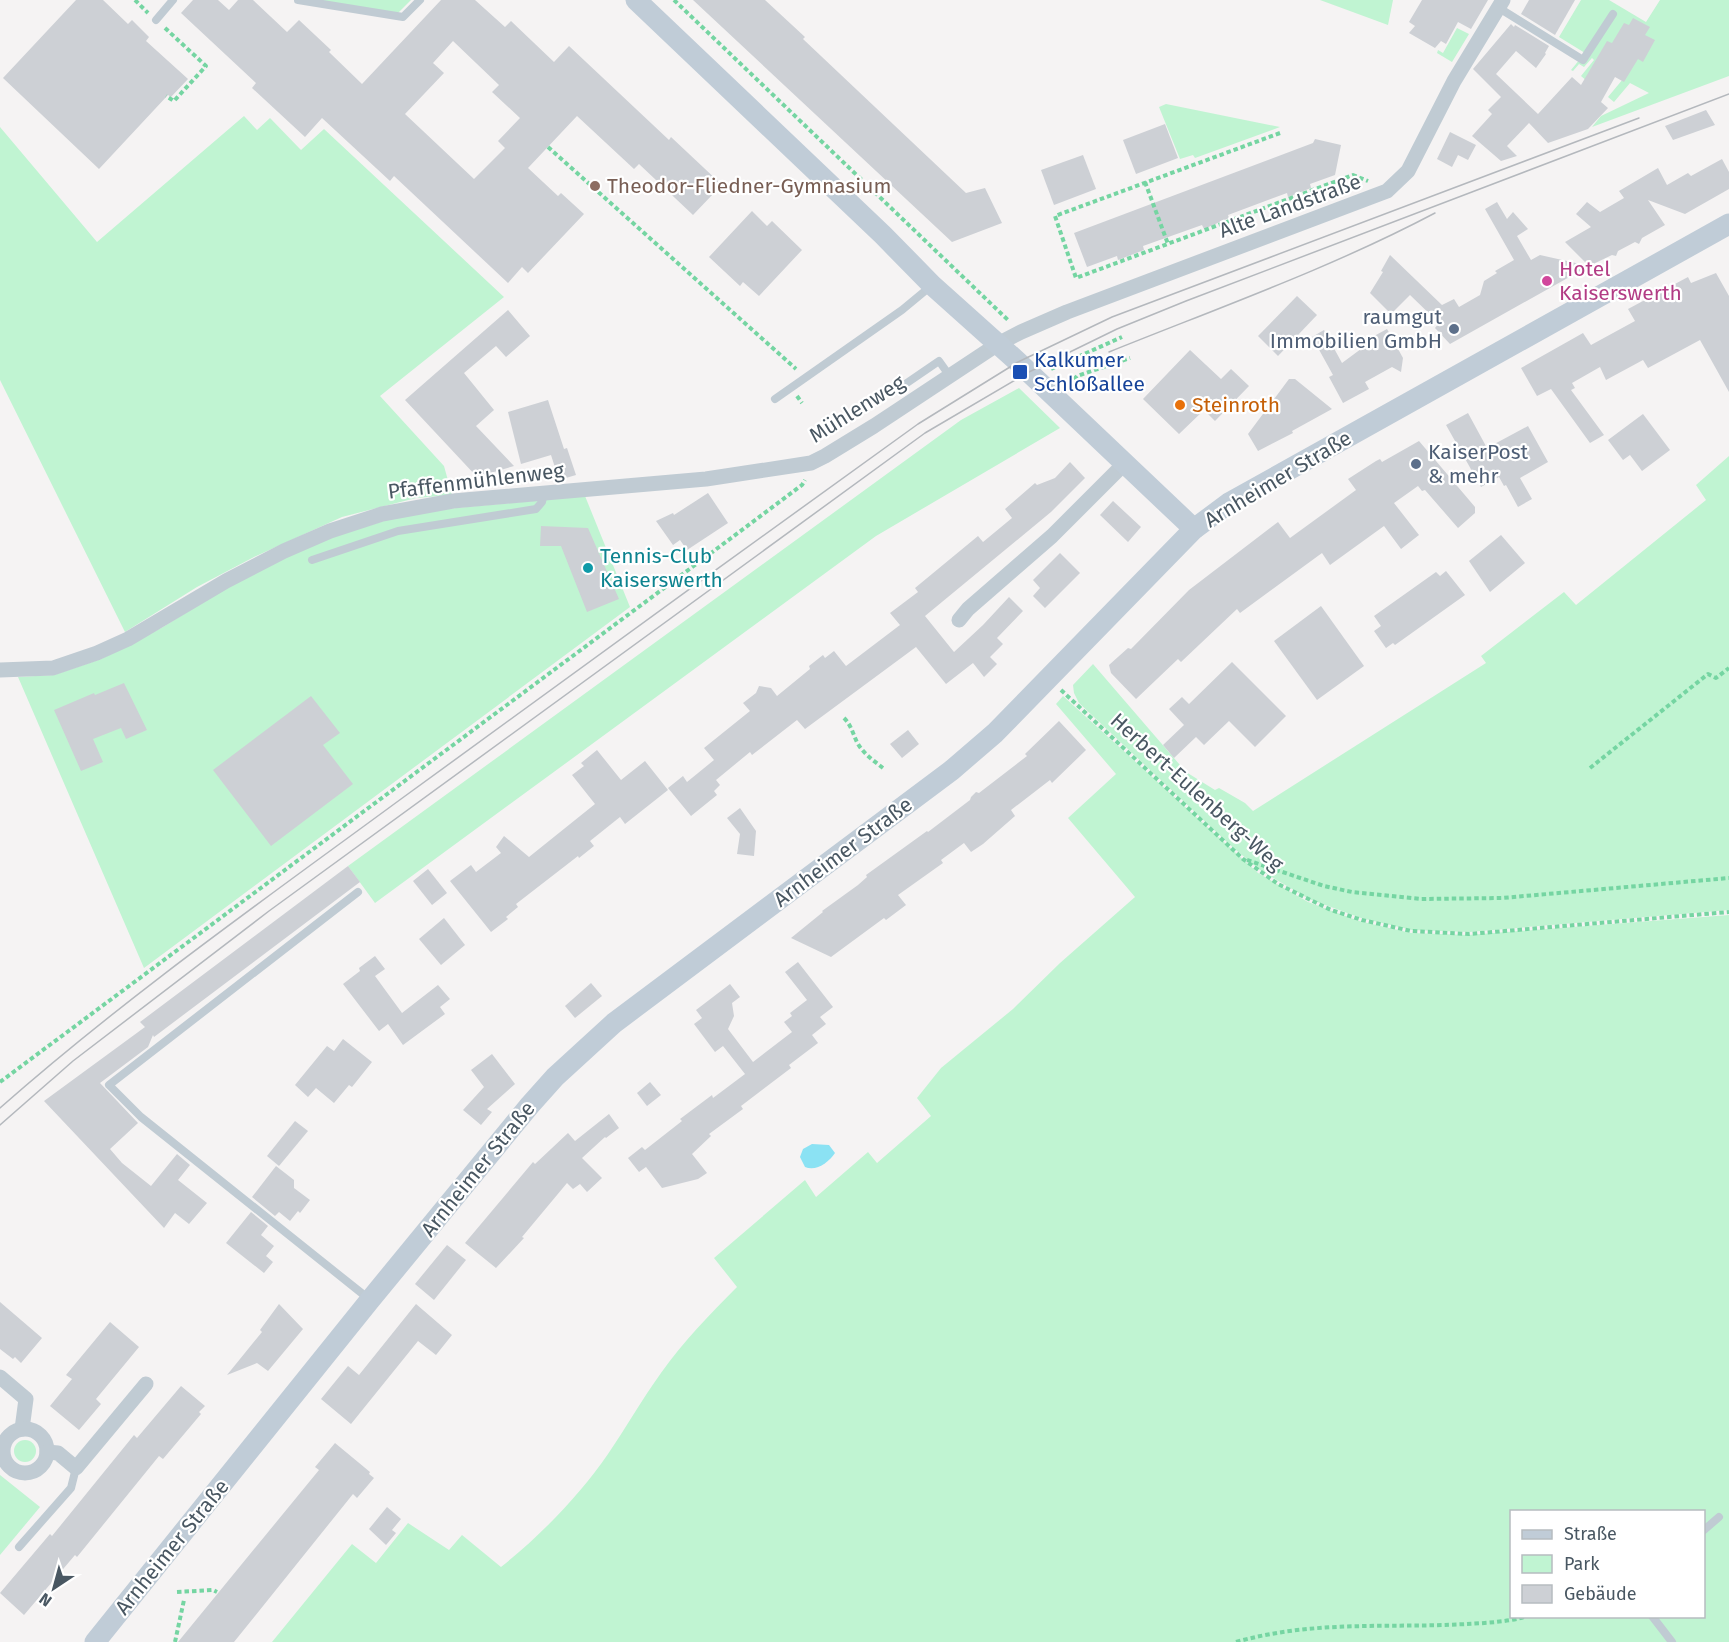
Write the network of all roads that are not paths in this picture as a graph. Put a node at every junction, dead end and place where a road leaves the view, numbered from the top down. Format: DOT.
graph roads {
  1 [pos="173,0"];
  2 [pos="298,0"];
  3 [pos="420,0"];
  4 [pos="636,0"];
  5 [pos="1501,4"];
  6 [pos="1613,14"];
  7 [pos="156,20"];
  8 [pos="1729,224"];
  9 [pos="932,285"];
  10 [pos="998,344"];
  11 [pos="949,375"];
  12 [pos="901,387"];
  13 [pos="775,399"];
  14 [pos="811,463"];
  15 [pos="1125,464"];
  16 [pos="544,493"];
  17 [pos="1194,529"];
  18 [pos="312,560"];
  19 [pos="959,620"];
  20 [pos="0,670"];
  21 [pos="358,891"];
  22 [pos="370,1300"];
  23 [pos="0,1377"];
  24 [pos="146,1383"];
  25 [pos="22,1429"];
  26 [pos="47,1452"];
  27 [pos="1,1456"];
  28 [pos="76,1468"];
  29 [pos="1719,1516"];
  30 [pos="1705,1529"];
  31 [pos="19,1547"];
  32 [pos="1653,1618"];
  33 [pos="95,1642"];
  34 [pos="1672,1642"];
  1 -- 7 [label="lane"];
  2 -- 3 [label="lane"];
  4 -- 9 [label="main road"];
  5 -- 6 [label="lane"];
  5 -- 10 [label="street, Alte Landstraße"];
  8 -- 17 [label="main road, Arnheimer Straße"];
  9 -- 10 [label="main road"];
  9 -- 13 [label="lane"];
  10 -- 11 [label="street, Mühlenweg"];
  10 -- 15 [label="main road"];
  11 -- 12 [label="lane"];
  11 -- 14 [label="street, Mühlenweg"];
  14 -- 16 [label="street, Pfaffenmühlenweg"];
  15 -- 17 [label="main road"];
  15 -- 19 [label="street"];
  16 -- 18 [label="lane"];
  16 -- 20 [label="street, Pfaffenmühlenweg"];
  17 -- 22 [label="main road, Arnheimer Straße"];
  21 -- 22 [label="lane"];
  22 -- 33 [label="main road, Arnheimer Straße"];
  23 -- 25 [label="street"];
  24 -- 28 [label="street"];
  25 -- 26 [label="street"];
  25 -- 27 [label="street"];
  26 -- 27 [label="street"];
  26 -- 28 [label="street"];
  28 -- 31 [label="lane"];
  29 -- 30 [label="lane"];
  32 -- 34 [label="lane"];
}
